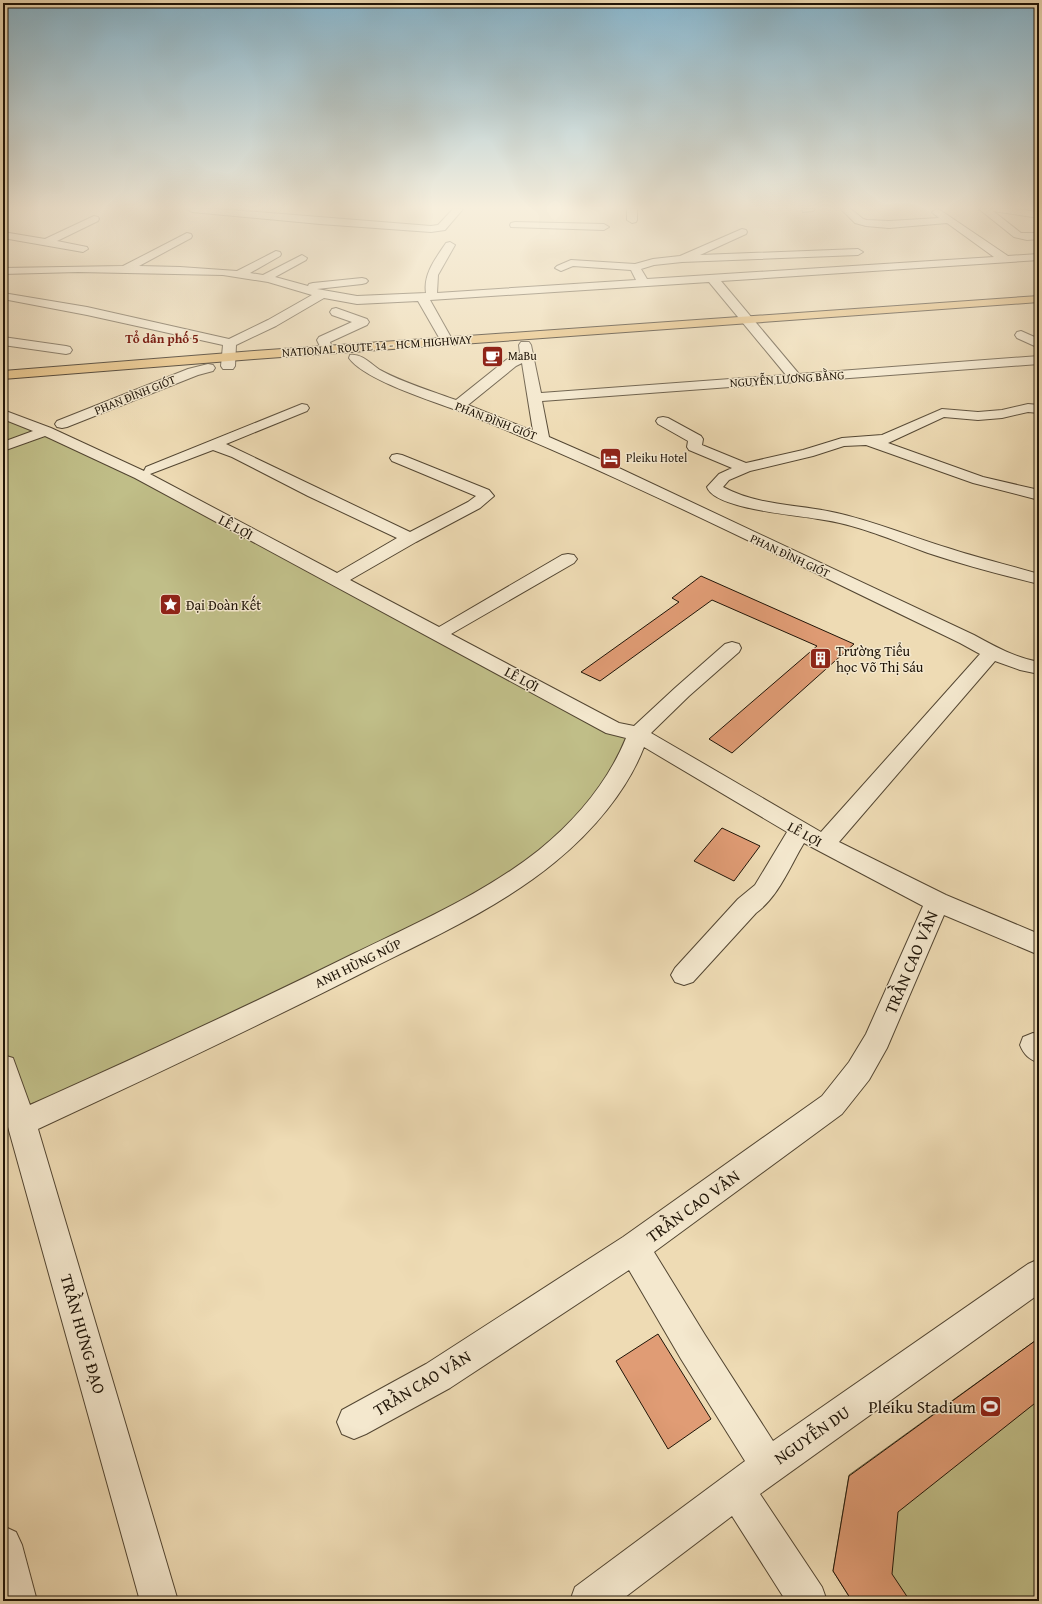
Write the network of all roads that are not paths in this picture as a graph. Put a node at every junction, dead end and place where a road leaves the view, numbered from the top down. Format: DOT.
graph roads {
  1 [pos="286,284"];
  2 [pos="332,284"];
  3 [pos="430,284"];
  4 [pos="632,284"];
  5 [pos="717,284"];
  6 [pos="298,287"];
  7 [pos="322,294"];
  8 [pos="3,296"];
  9 [pos="427,300"];
  10 [pos="1039,300"];
  11 [pos="1039,308"];
  12 [pos="336,312"];
  13 [pos="750,324"];
  14 [pos="1020,335"];
  15 [pos="3,341"];
  16 [pos="447,341"];
  17 [pos="230,344"];
  18 [pos="1039,344"];
  19 [pos="66,350"];
  20 [pos="327,350"];
  21 [pos="526,350"];
  22 [pos="355,358"];
  23 [pos="1039,360"];
  24 [pos="228,362"];
  25 [pos="208,368"];
  26 [pos="3,375"];
  27 [pos="795,378"];
  28 [pos="3,384"];
  29 [pos="534,398"];
  30 [pos="3,405"];
  31 [pos="458,406"];
  32 [pos="302,408"];
  33 [pos="1039,409"];
  34 [pos="3,414"];
  35 [pos="663,421"];
  36 [pos="62,424"];
  37 [pos="46,430"];
  38 [pos="542,439"];
  39 [pos="867,441"];
  40 [pos="212,444"];
  41 [pos="3,447"];
  42 [pos="397,458"];
  43 [pos="745,468"];
  44 [pos="151,470"];
  45 [pos="1039,495"];
  46 [pos="410,538"];
  47 [pos="568,559"];
  48 [pos="342,578"];
  49 [pos="1039,579"];
  50 [pos="447,629"];
  51 [pos="732,648"];
  52 [pos="992,653"];
  53 [pos="1039,668"];
  54 [pos="638,734"];
  55 [pos="800,831"];
  56 [pos="824,844"];
  57 [pos="937,902"];
  58 [pos="1036,938"];
  59 [pos="684,975"];
  60 [pos="3,1068"];
  61 [pos="22,1123"];
  62 [pos="634,1248"];
  63 [pos="1039,1275"];
  64 [pos="354,1422"];
  65 [pos="768,1466"];
  66 [pos="736,1490"];
  67 [pos="3,1545"];
  68 [pos="18,1601"];
  69 [pos="160,1601"];
  70 [pos="589,1601"];
  71 [pos="808,1601"];
  1 -- 6 [label="street"];
  2 -- 6 [label="street"];
  3 -- 9 [label="street"];
  4 -- 9 [label="street"];
  5 -- 13 [label="street"];
  6 -- 7 [label="street"];
  7 -- 9 [label="street"];
  7 -- 17 [label="street"];
  8 -- 17 [label="street"];
  9 -- 16 [label="street"];
  10 -- 13 [label="main road, NATIONAL ROUTE 14 - HCM HIGHWAY"];
  11 -- 13 [label="main road, NATIONAL ROUTE 14 - HCM HIGHWAY"];
  12 -- 20 [label="street"];
  13 -- 16 [label="main road, NATIONAL ROUTE 14 - HCM HIGHWAY"];
  13 -- 21 [label="main road, NATIONAL ROUTE 14 - HCM HIGHWAY"];
  13 -- 27 [label="street"];
  14 -- 18 [label="street"];
  15 -- 19 [label="street"];
  16 -- 20 [label="main road, NATIONAL ROUTE 14 - HCM HIGHWAY"];
  17 -- 24 [label="street"];
  20 -- 24 [label="main road, NATIONAL ROUTE 14 - HCM HIGHWAY"];
  21 -- 22 [label="main road, NATIONAL ROUTE 14 - HCM HIGHWAY"];
  21 -- 29 [label="street"];
  21 -- 31 [label="street"];
  22 -- 24 [label="main road, NATIONAL ROUTE 14 - HCM HIGHWAY"];
  22 -- 31 [label="street, PHAN ĐÌNH GIÓT"];
  23 -- 27 [label="street, NGUYỄN LƯƠNG BẰNG"];
  24 -- 25 [label="main road, NATIONAL ROUTE 14 - HCM HIGHWAY"];
  24 -- 26 [label="main road, NATIONAL ROUTE 14 - HCM HIGHWAY"];
  25 -- 28 [label="main road, NATIONAL ROUTE 14 - HCM HIGHWAY"];
  25 -- 36 [label="street, PHAN ĐÌNH GIÓT"];
  27 -- 29 [label="street, NGUYỄN LƯƠNG BẰNG"];
  29 -- 38 [label="street"];
  30 -- 36 [label="street"];
  31 -- 38 [label="street, PHAN ĐÌNH GIÓT"];
  32 -- 40 [label="street"];
  33 -- 39 [label="street"];
  34 -- 37 [label="street, LÊ LỢI"];
  35 -- 43 [label="street"];
  36 -- 44 [label="street"];
  37 -- 41 [label="street"];
  37 -- 48 [label="street, LÊ LỢI"];
  38 -- 52 [label="street, PHAN ĐÌNH GIÓT"];
  39 -- 43 [label="street"];
  39 -- 45 [label="street"];
  40 -- 44 [label="street"];
  40 -- 46 [label="street"];
  42 -- 46 [label="street"];
  43 -- 49 [label="street"];
  44 -- 48 [label="street"];
  46 -- 48 [label="street"];
  47 -- 50 [label="street"];
  48 -- 50 [label="street"];
  48 -- 54 [label="street, LÊ LỢI"];
  50 -- 54 [label="street"];
  51 -- 54 [label="street"];
  52 -- 53 [label="street, PHAN ĐÌNH GIÓT"];
  52 -- 56 [label="street"];
  54 -- 55 [label="street, LÊ LỢI"];
  54 -- 61 [label="street, ANH HÙNG NÚP"];
  55 -- 56 [label="street, LÊ LỢI"];
  55 -- 59 [label="street"];
  56 -- 57 [label="street, LÊ LỢI"];
  57 -- 58 [label="street, LÊ LỢI"];
  57 -- 62 [label="street, TRẦN CAO VÂN"];
  60 -- 61 [label="street, TRẦN HƯNG ĐẠO"];
  61 -- 69 [label="street, TRẦN HƯNG ĐẠO"];
  62 -- 64 [label="street, TRẦN CAO VÂN"];
  62 -- 65 [label="street"];
  63 -- 65 [label="street, NGUYỄN DU"];
  65 -- 66 [label="street, NGUYỄN DU"];
  66 -- 70 [label="street, NGUYỄN DU"];
  66 -- 71 [label="street"];
  67 -- 68 [label="street"];
}
